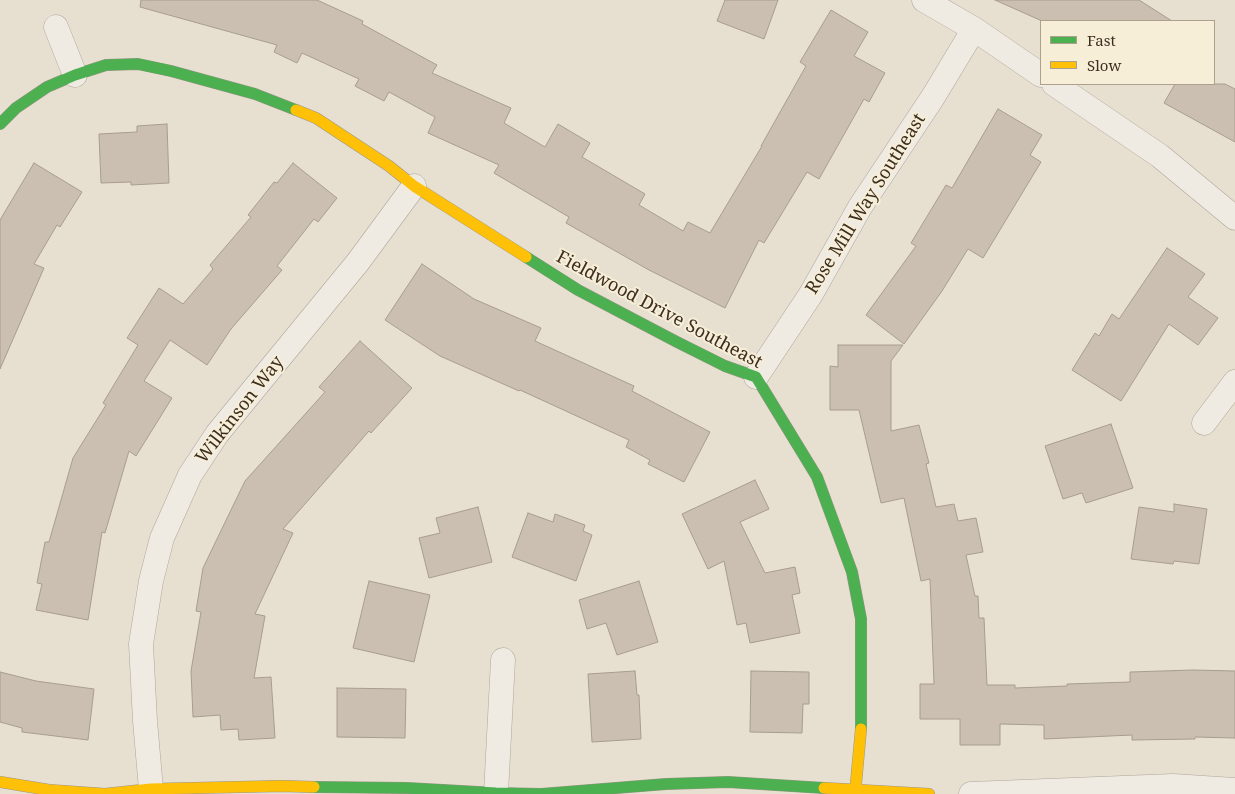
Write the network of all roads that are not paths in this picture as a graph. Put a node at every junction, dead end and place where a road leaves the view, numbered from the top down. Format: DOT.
graph roads {
  1 [pos="924,0"];
  2 [pos="56,27"];
  3 [pos="974,29"];
  4 [pos="1040,74"];
  5 [pos="75,75"];
  6 [pos="1055,85"];
  7 [pos="0,124"];
  8 [pos="414,186"];
  9 [pos="1235,218"];
  10 [pos="756,378"];
  11 [pos="1235,382"];
  12 [pos="1204,423"];
  13 [pos="503,660"];
  14 [pos="0,782"];
  15 [pos="151,788"];
  16 [pos="1235,790"];
  17 [pos="855,792"];
  18 [pos="496,793"];
  19 [pos="929,794"];
  20 [pos="971,794"];
  1 -- 3 [label="street"];
  2 -- 5 [label="street"];
  3 -- 4 [label="street"];
  3 -- 10 [label="street, Rose Mill Way Southeast"];
  5 -- 7 [label="street"];
  5 -- 8 [label="street, Fieldwood Drive Southeast"];
  6 -- 9 [label="street"];
  8 -- 10 [label="street, Fieldwood Drive Southeast"];
  8 -- 15 [label="street, Wilkinson Way"];
  10 -- 17 [label="street, Fieldwood Drive Southeast"];
  11 -- 12 [label="street"];
  13 -- 18 [label="street"];
  14 -- 15 [label="street"];
  15 -- 18 [label="street"];
  16 -- 20 [label="street"];
  17 -- 18 [label="street"];
  17 -- 19 [label="street"];
}
